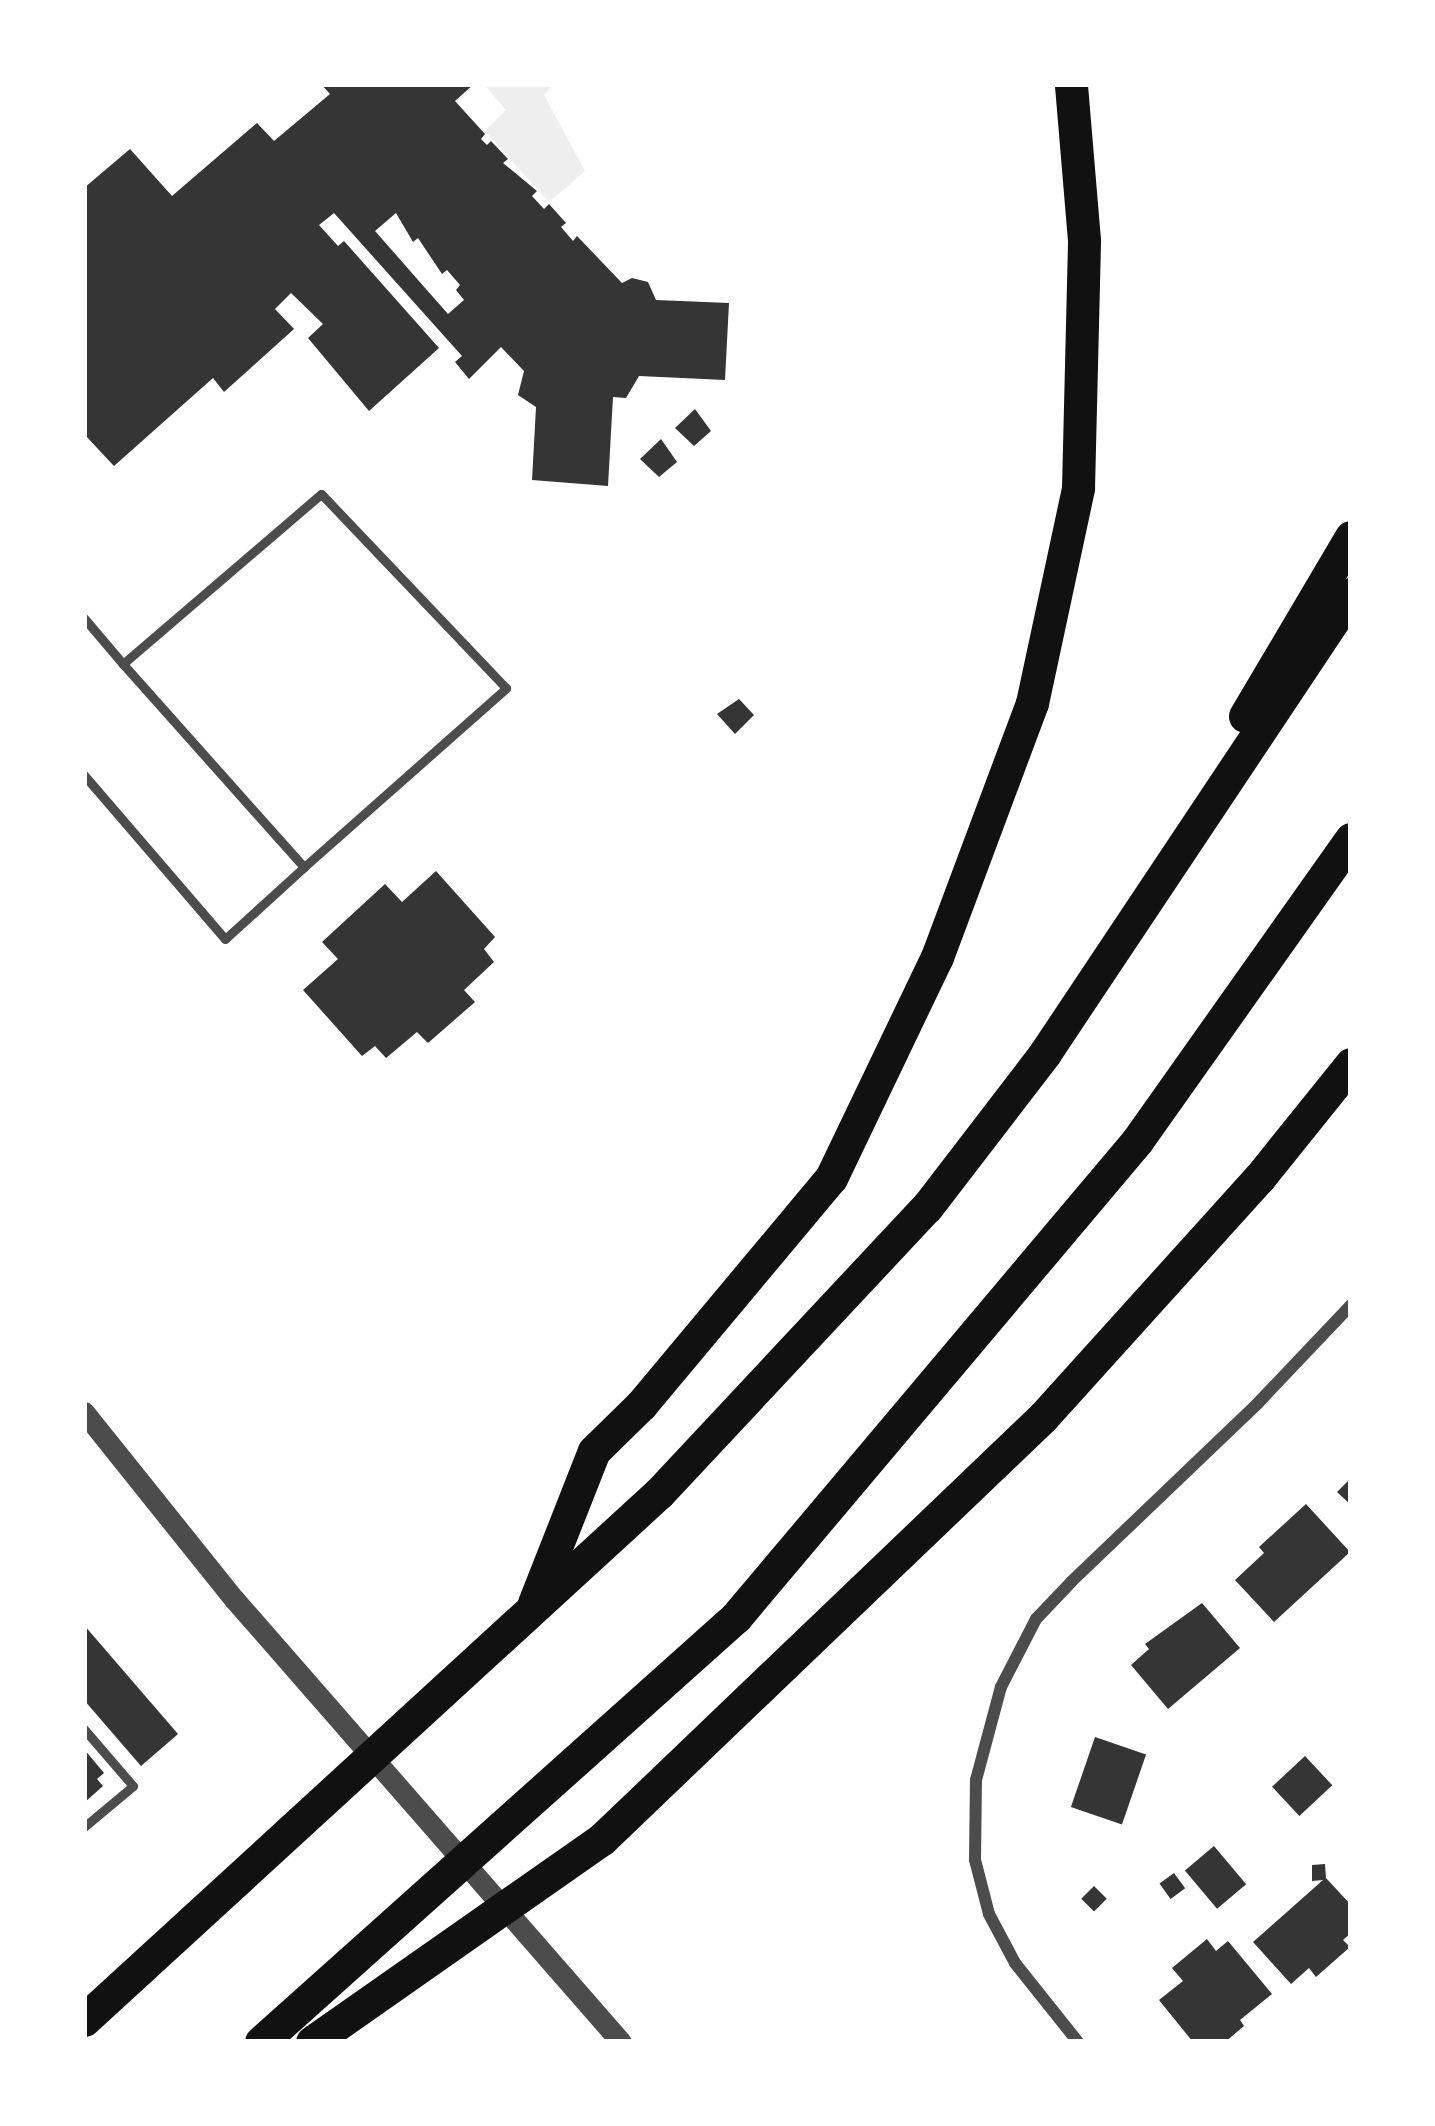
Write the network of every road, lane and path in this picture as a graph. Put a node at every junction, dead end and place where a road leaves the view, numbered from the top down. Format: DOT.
graph roads {
  1 [pos="1071,84"];
  2 [pos="1351,537"];
  3 [pos="1351,594"];
  4 [pos="84,618"];
  5 [pos="88,632"];
  6 [pos="123,664"];
  7 [pos="84,775"];
  8 [pos="1351,838"];
  9 [pos="304,867"];
  10 [pos="1045,1053"];
  11 [pos="1351,1064"];
  12 [pos="1351,1306"];
  13 [pos="84,1412"];
  14 [pos="531,1610"];
  15 [pos="84,1729"];
  16 [pos="84,1827"];
  17 [pos="84,2020"];
  18 [pos="261,2042"];
  19 [pos="312,2042"];
  20 [pos="621,2042"];
  21 [pos="1078,2042"];
  1 -- 14 [label="highway"];
  2 -- 10 [label="highway"];
  3 -- 10 [label="highway"];
  4 -- 5 [label="lane"];
  5 -- 6 [label="lane"];
  6 -- 9 [label="lane"];
  6 -- 9 [label="lane"];
  7 -- 9 [label="lane"];
  8 -- 18 [label="highway"];
  10 -- 14 [label="highway"];
  11 -- 19 [label="highway"];
  12 -- 21 [label="street"];
  13 -- 20 [label="street"];
  14 -- 17 [label="highway"];
  15 -- 16 [label="lane"];
}
